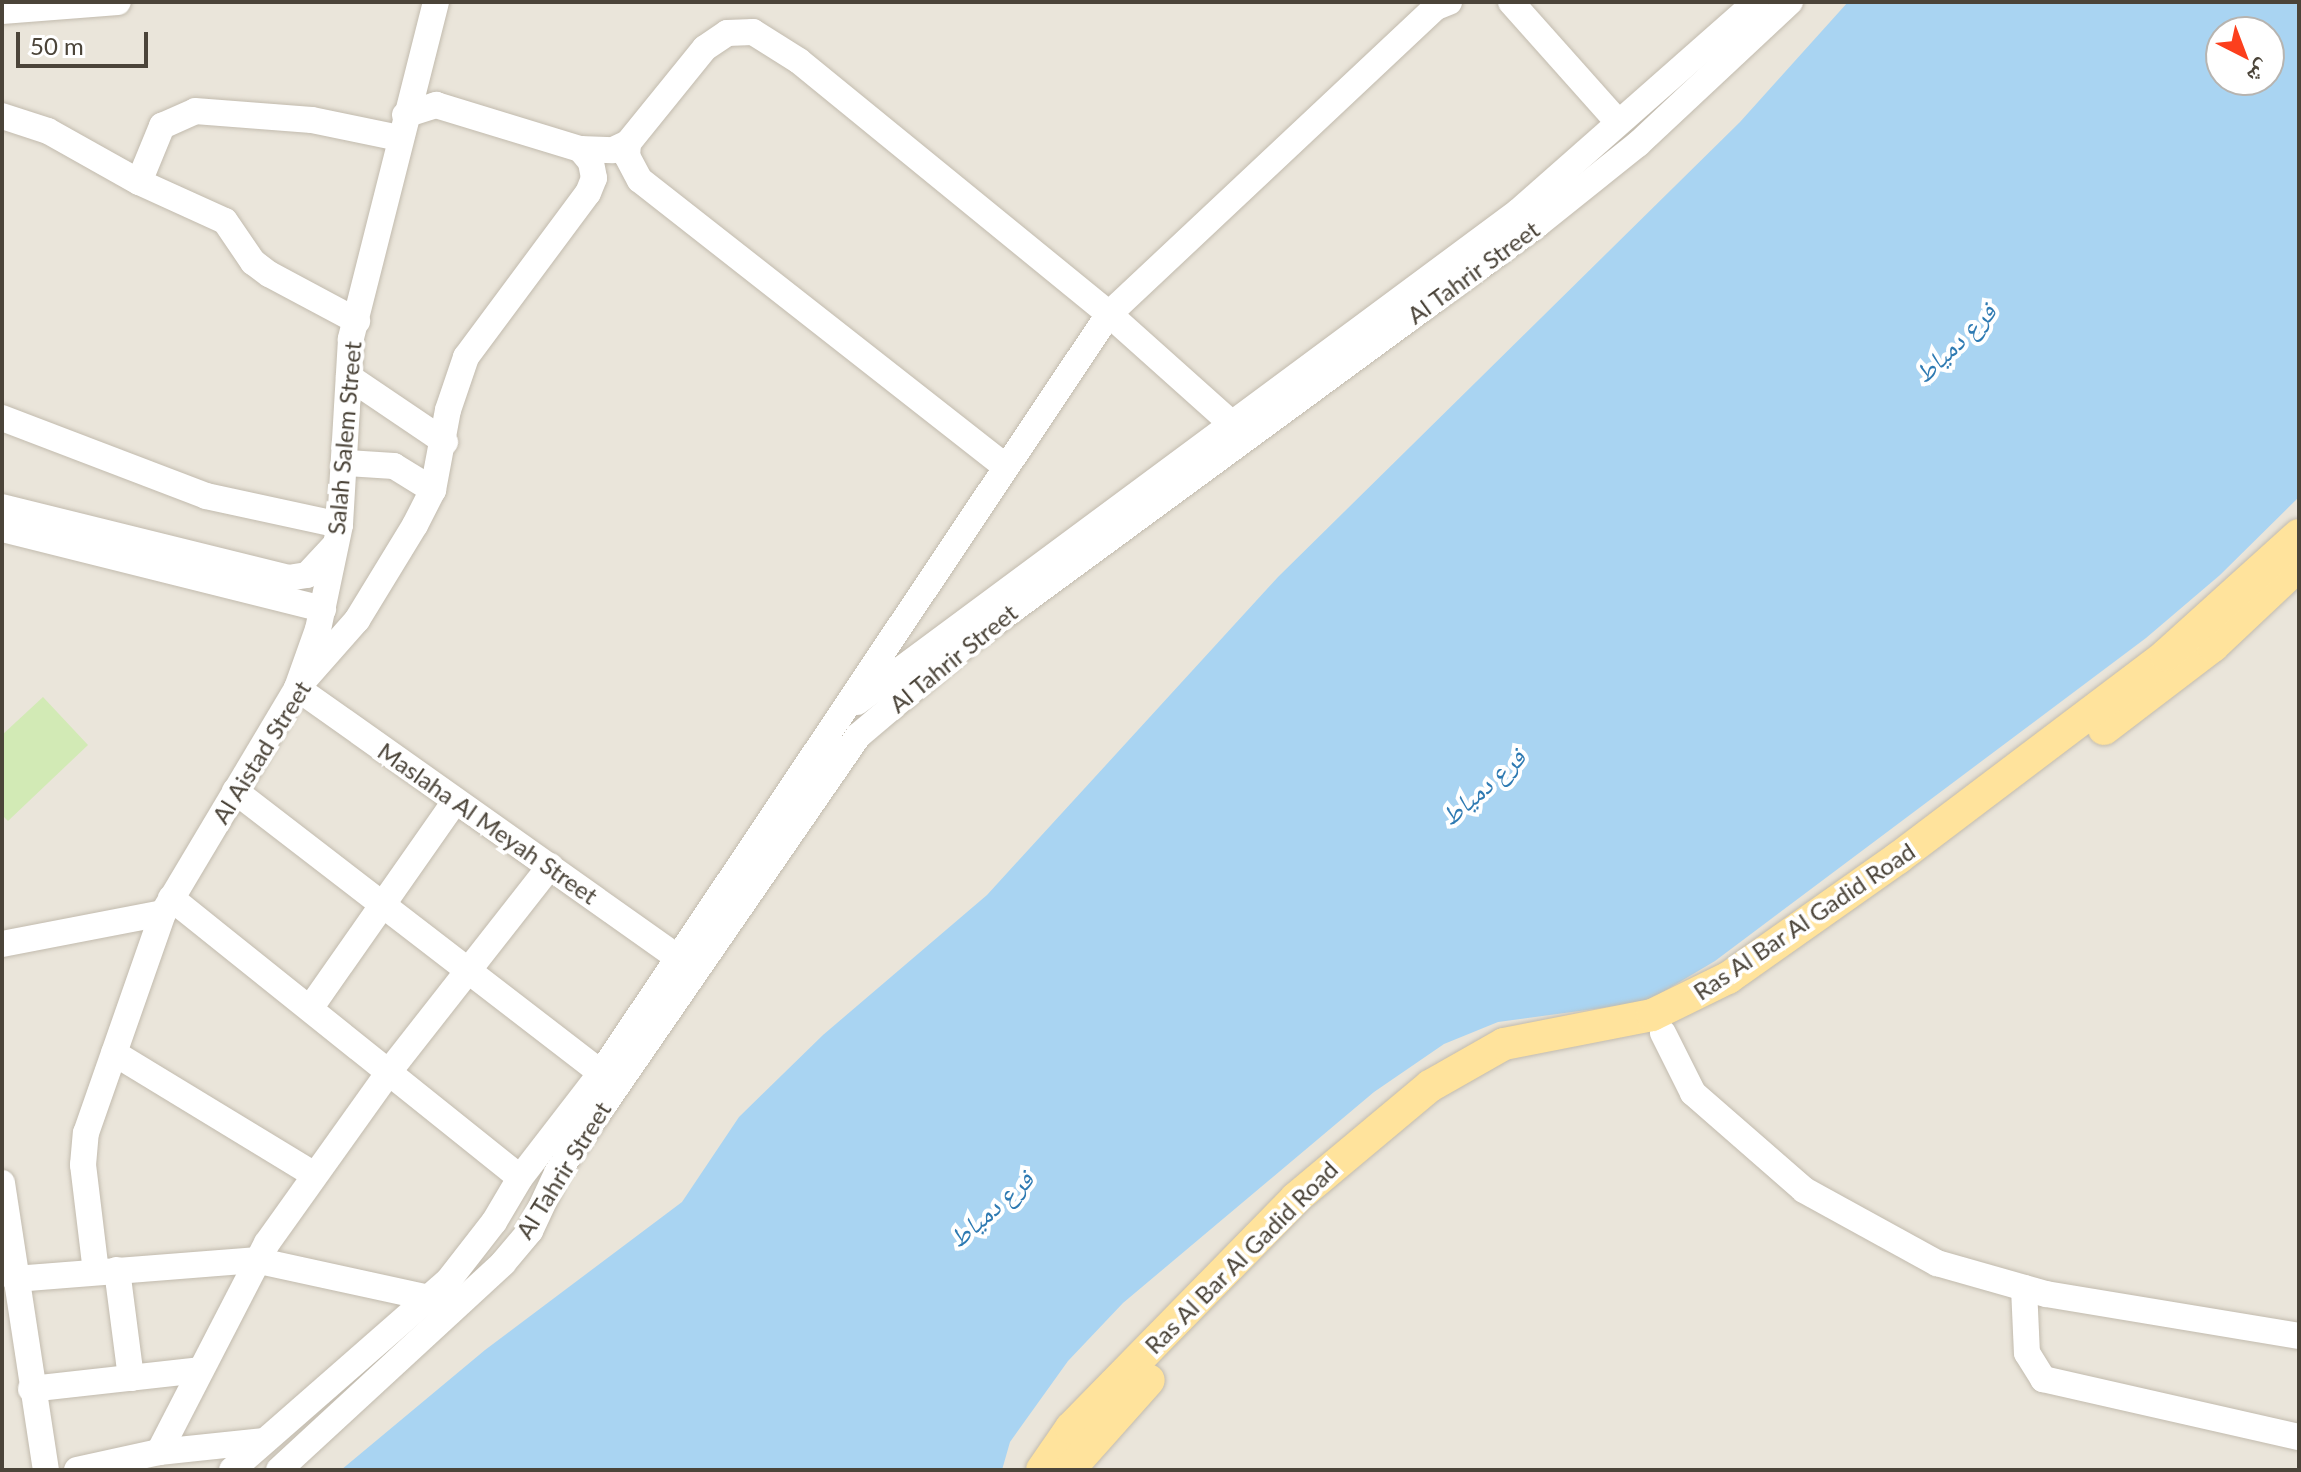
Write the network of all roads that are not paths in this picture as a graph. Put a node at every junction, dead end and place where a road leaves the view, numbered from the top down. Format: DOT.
graph roads {
  1 [pos="118,2"];
  2 [pos="436,2"];
  3 [pos="1511,2"];
  4 [pos="1756,2"];
  5 [pos="1790,2"];
  6 [pos="1441,4"];
  7 [pos="45,6"];
  8 [pos="10,8"];
  9 [pos="1726,45"];
  10 [pos="1681,68"];
  11 [pos="417,73"];
  12 [pos="1694,92"];
  13 [pos="452,109"];
  14 [pos="2,116"];
  15 [pos="1618,122"];
  16 [pos="402,126"];
  17 [pos="628,143"];
  18 [pos="580,149"];
  19 [pos="640,180"];
  20 [pos="139,182"];
  21 [pos="588,193"];
  22 [pos="1109,314"];
  23 [pos="357,321"];
  24 [pos="349,377"];
  25 [pos="2,418"];
  26 [pos="1230,422"];
  27 [pos="445,442"];
  28 [pos="347,463"];
  29 [pos="1006,467"];
  30 [pos="433,490"];
  31 [pos="2,507"];
  32 [pos="2,529"];
  33 [pos="337,535"];
  34 [pos="2299,535"];
  35 [pos="2299,565"];
  36 [pos="323,609"];
  37 [pos="297,688"];
  38 [pos="845,710"];
  39 [pos="235,791"];
  40 [pos="455,801"];
  41 [pos="550,866"];
  42 [pos="1903,867"];
  43 [pos="167,905"];
  44 [pos="381,905"];
  45 [pos="2,944"];
  46 [pos="678,958"];
  47 [pos="467,973"];
  48 [pos="311,1007"];
  49 [pos="1663,1033"];
  50 [pos="114,1053"];
  51 [pos="391,1069"];
  52 [pos="601,1073"];
  53 [pos="313,1174"];
  54 [pos="520,1178"];
  55 [pos="2,1183"];
  56 [pos="505,1203"];
  57 [pos="534,1222"];
  58 [pos="470,1253"];
  59 [pos="255,1260"];
  60 [pos="1249,1262"];
  61 [pos="107,1271"];
  62 [pos="494,1271"];
  63 [pos="10,1274"];
  64 [pos="2024,1288"];
  65 [pos="429,1298"];
  66 [pos="2299,1336"];
  67 [pos="200,1370"];
  68 [pos="131,1378"];
  69 [pos="31,1389"];
  70 [pos="2299,1437"];
  71 [pos="264,1441"];
  72 [pos="159,1452"];
  73 [pos="46,1470"];
  74 [pos="77,1470"];
  75 [pos="232,1470"];
  76 [pos="279,1470"];
  77 [pos="1042,1470"];
  78 [pos="1069,1470"];
  1 -- 7 [label="street"];
  2 -- 11 [label="street, Salah Salem Street"];
  3 -- 15 [label="street"];
  4 -- 9 [label="street, Al Tahrir Street"];
  5 -- 9 [label="street, Al Tahrir Street"];
  6 -- 22 [label="street, Al Tahrir Street"];
  7 -- 8 [label="street"];
  9 -- 10 [label="street, Al Tahrir Street"];
  9 -- 12 [label="street, Al Tahrir Street"];
  10 -- 12 [label="street"];
  10 -- 15 [label="street, Al Tahrir Street"];
  11 -- 13 [label="street"];
  11 -- 16 [label="street, Salah Salem Street"];
  12 -- 57 [label="street, Al Tahrir Street"];
  13 -- 16 [label="street"];
  13 -- 18 [label="street"];
  14 -- 20 [label="street"];
  15 -- 26 [label="street, Al Tahrir Street"];
  16 -- 20 [label="street"];
  16 -- 23 [label="street, Salah Salem Street"];
  17 -- 18 [label="street"];
  17 -- 19 [label="street"];
  17 -- 22 [label="street"];
  18 -- 21 [label="street"];
  19 -- 21 [label="street"];
  19 -- 29 [label="street"];
  20 -- 23 [label="street"];
  21 -- 27 [label="street, Al Aistad Street"];
  22 -- 26 [label="street"];
  22 -- 29 [label="street, Al Tahrir Street"];
  23 -- 24 [label="street, Salah Salem Street"];
  24 -- 27 [label="street"];
  24 -- 28 [label="street, Salah Salem Street"];
  25 -- 33 [label="street"];
  26 -- 38 [label="street, Al Tahrir Street"];
  27 -- 30 [label="street, Al Aistad Street"];
  28 -- 30 [label="street"];
  28 -- 33 [label="street, Salah Salem Street"];
  29 -- 38 [label="street, Al Tahrir Street"];
  30 -- 37 [label="street, Al Aistad Street"];
  31 -- 33 [label="street"];
  32 -- 36 [label="street"];
  33 -- 36 [label="street, Salah Salem Street"];
  34 -- 42 [label="main road, Ras Al Bar Al Gadid Road"];
  35 -- 42 [label="main road, Ras Al Bar Al Gadid Road"];
  36 -- 37 [label="street, Salah Salem Street"];
  37 -- 39 [label="street, Al Aistad Street"];
  37 -- 40 [label="street, Maslaha Al Meyah Street"];
  38 -- 46 [label="street, Al Tahrir Street"];
  39 -- 43 [label="street, Al Aistad Street"];
  39 -- 44 [label="street"];
  40 -- 41 [label="street, Maslaha Al Meyah Street"];
  40 -- 44 [label="street"];
  41 -- 46 [label="street, Maslaha Al Meyah Street"];
  41 -- 47 [label="street"];
  42 -- 49 [label="main road, Ras Al Bar Al Gadid Road"];
  42 -- 60 [label="main road, Ras Al Bar Al Gadid Road"];
  43 -- 45 [label="street"];
  43 -- 48 [label="street"];
  43 -- 50 [label="street, Al Aistad Street"];
  44 -- 47 [label="street"];
  44 -- 48 [label="street"];
  46 -- 52 [label="street, Al Tahrir Street"];
  47 -- 51 [label="street"];
  47 -- 52 [label="street"];
  48 -- 51 [label="street"];
  49 -- 60 [label="main road, Ras Al Bar Al Gadid Road"];
  49 -- 64 [label="street"];
  50 -- 53 [label="street"];
  50 -- 61 [label="street, Al Aistad Street"];
  51 -- 53 [label="street"];
  51 -- 54 [label="street"];
  52 -- 54 [label="street, Al Tahrir Street"];
  53 -- 59 [label="street"];
  54 -- 56 [label="street, Al Tahrir Street"];
  55 -- 63 [label="street"];
  56 -- 57 [label="street"];
  56 -- 58 [label="street, Al Tahrir Street"];
  57 -- 62 [label="street, Al Tahrir Street"];
  58 -- 62 [label="street"];
  58 -- 65 [label="street, Al Tahrir Street"];
  59 -- 61 [label="street"];
  59 -- 65 [label="street"];
  59 -- 67 [label="street"];
  60 -- 77 [label="main road, Ras Al Bar Al Gadid Road"];
  60 -- 78 [label="main road, Ras Al Bar Al Gadid Road"];
  61 -- 63 [label="street"];
  61 -- 68 [label="street, Al Aistad Street"];
  62 -- 76 [label="street, Al Tahrir Street"];
  63 -- 69 [label="street"];
  64 -- 66 [label="street"];
  64 -- 70 [label="street"];
  65 -- 71 [label="street, Al Tahrir Street"];
  67 -- 68 [label="street"];
  67 -- 72 [label="street"];
  68 -- 69 [label="street"];
  69 -- 73 [label="street"];
  71 -- 72 [label="street"];
  71 -- 75 [label="street, Al Tahrir Street"];
  72 -- 74 [label="street"];
}
